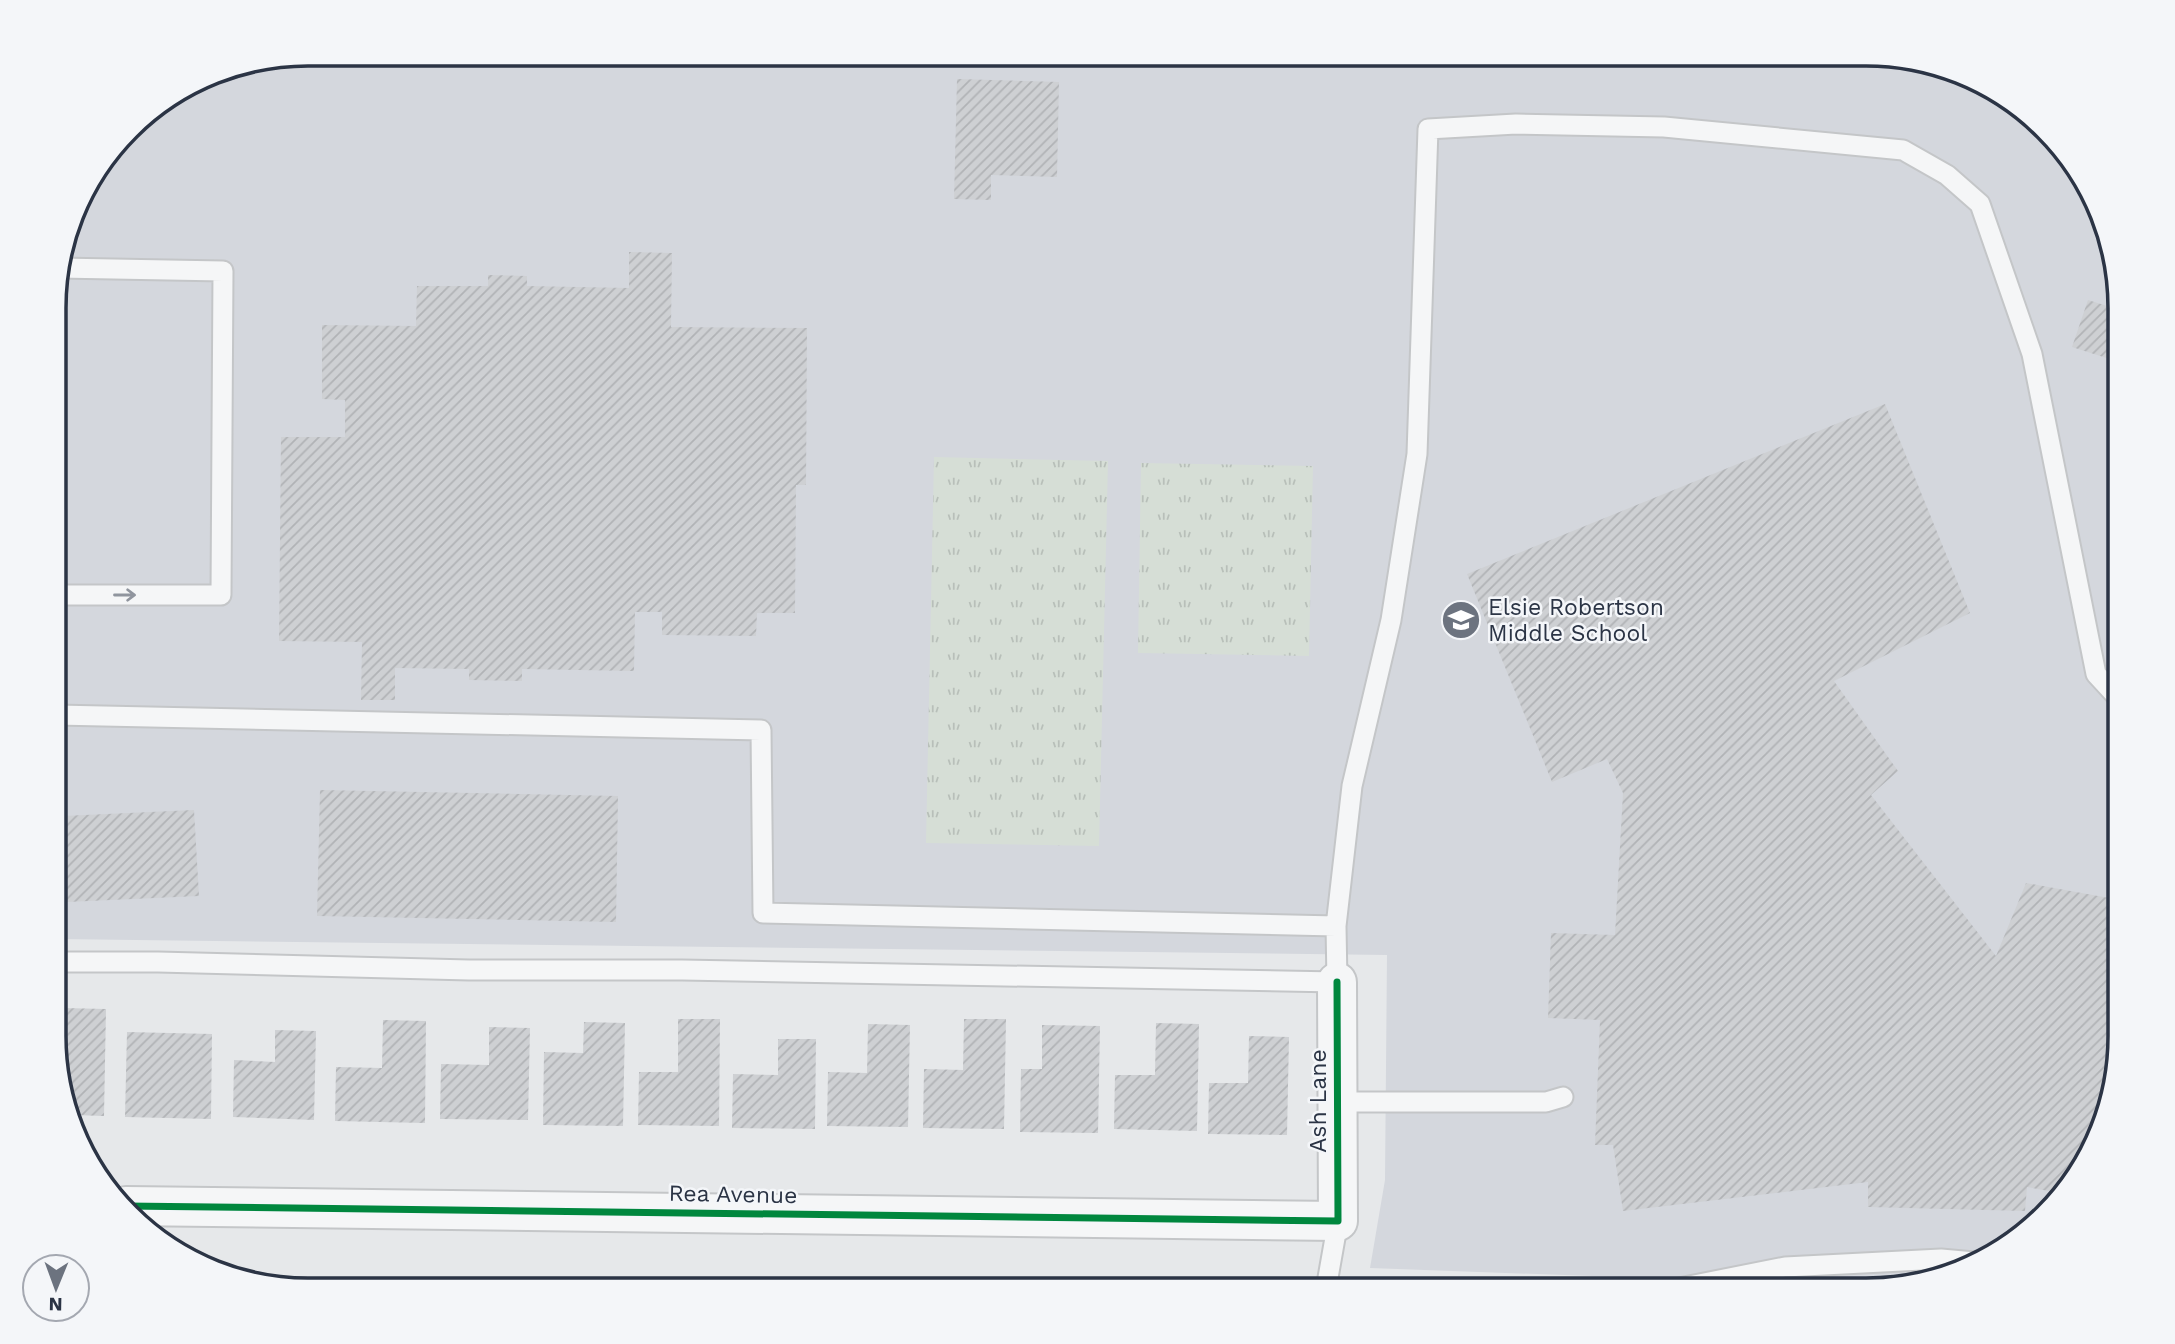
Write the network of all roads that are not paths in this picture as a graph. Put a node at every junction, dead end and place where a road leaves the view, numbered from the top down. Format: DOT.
graph roads {
  1 [pos="70,268"];
  2 [pos="66,594"];
  3 [pos="2108,688"];
  4 [pos="66,715"];
  5 [pos="1336,926"];
  6 [pos="66,962"];
  7 [pos="1337,982"];
  8 [pos="1563,1097"];
  9 [pos="1338,1102"];
  10 [pos="136,1206"];
  11 [pos="1338,1221"];
  12 [pos="1955,1260"];
  13 [pos="1328,1277"];
  14 [pos="1734,1277"];
  2 -- 1 [label="lane, one-way"];
  3 -- 5 [label="lane"];
  4 -- 5 [label="lane"];
  5 -- 7 [label="lane"];
  6 -- 7 [label="lane"];
  7 -- 9 [label="street, Ash Lane"];
  8 -- 9 [label="lane"];
  9 -- 11 [label="street, Ash Lane"];
  10 -- 11 [label="street, Rea Avenue"];
  11 -- 13 [label="lane, Ash Lane"];
  12 -- 14 [label="lane"];
}
